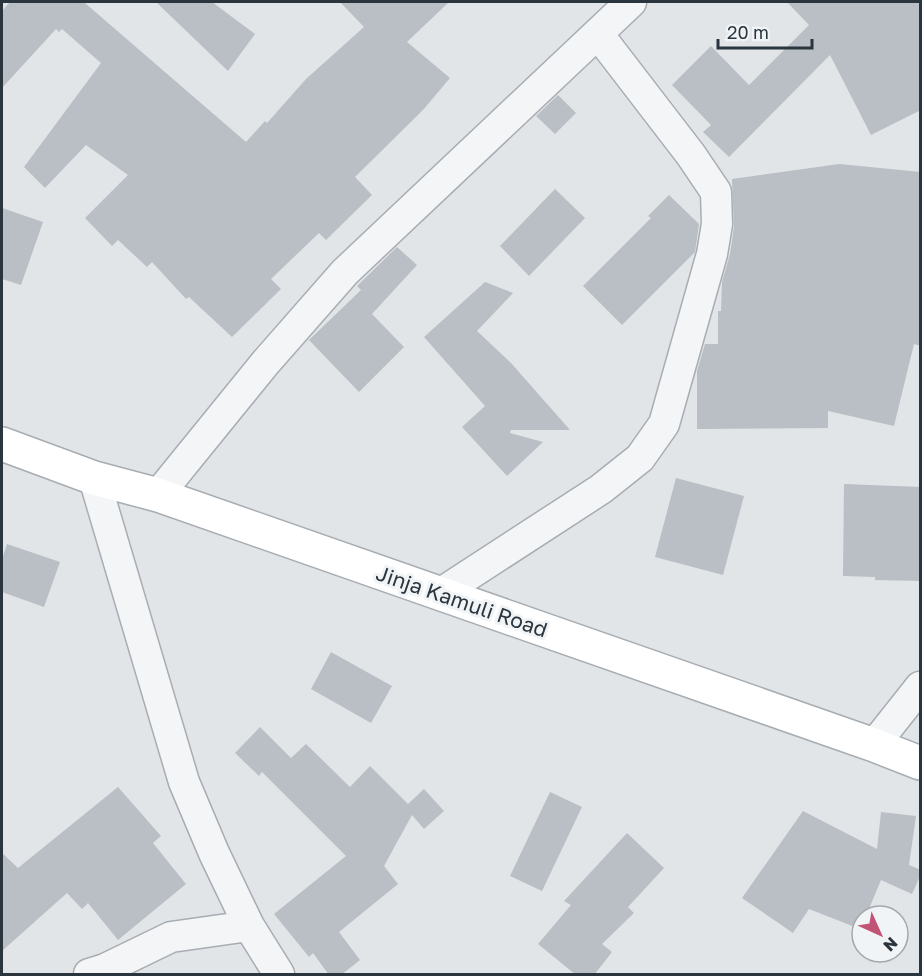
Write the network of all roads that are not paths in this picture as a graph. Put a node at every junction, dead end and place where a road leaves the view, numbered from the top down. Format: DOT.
graph roads {
  1 [pos="631,2"];
  2 [pos="598,34"];
  3 [pos="2,444"];
  4 [pos="94,478"];
  5 [pos="158,495"];
  6 [pos="441,593"];
  7 [pos="921,687"];
  8 [pos="874,745"];
  9 [pos="921,763"];
  10 [pos="249,926"];
  11 [pos="89,975"];
  12 [pos="279,975"];
  1 -- 2 [label="street"];
  2 -- 5 [label="street"];
  2 -- 6 [label="street"];
  3 -- 4 [label="main road, Jinja Kamuli Road"];
  4 -- 5 [label="main road, Jinja Kamuli Road"];
  4 -- 10 [label="street"];
  5 -- 6 [label="main road, Jinja Kamuli Road"];
  6 -- 8 [label="main road, Jinja Kamuli Road"];
  7 -- 8 [label="street"];
  8 -- 9 [label="main road, Jinja Kamuli Road"];
  10 -- 11 [label="street"];
  10 -- 12 [label="street"];
}
